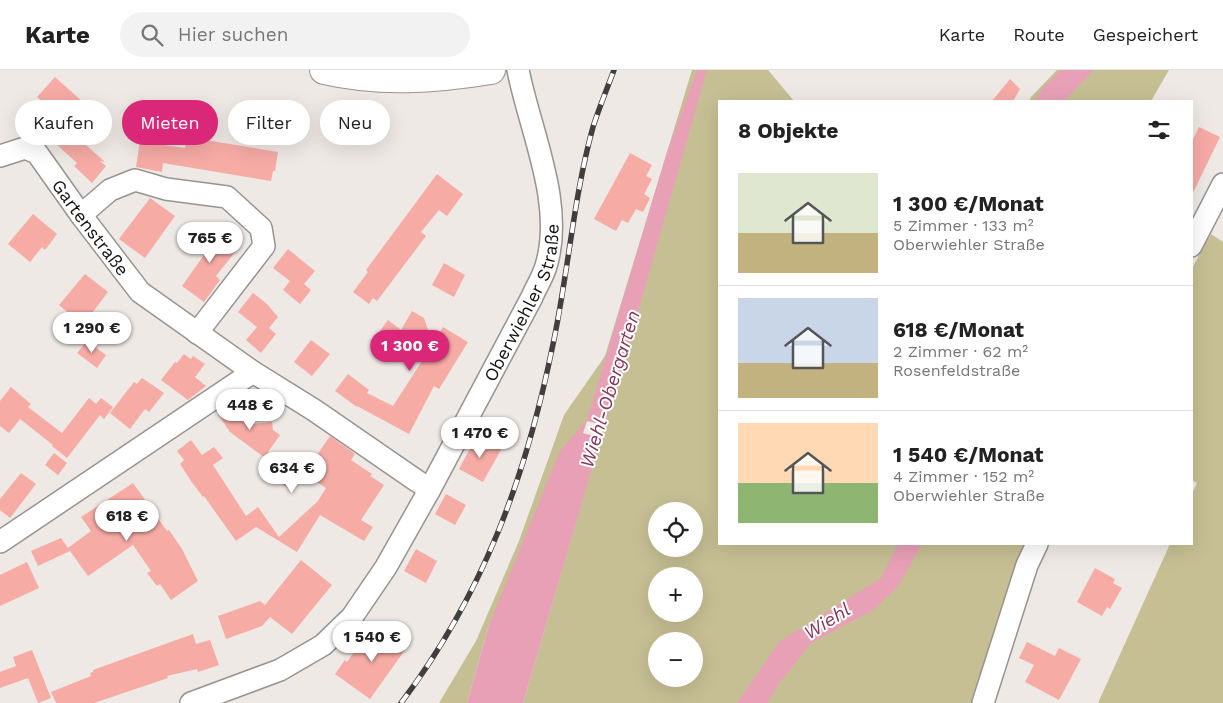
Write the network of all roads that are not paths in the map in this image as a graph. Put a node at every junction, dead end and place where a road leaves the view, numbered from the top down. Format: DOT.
graph roads {
  1 [pos="324,70"];
  2 [pos="491,70"];
  3 [pos="518,70"];
  4 [pos="0,156"];
  5 [pos="1223,184"];
  6 [pos="80,214"];
  7 [pos="1193,242"];
  8 [pos="197,333"];
  9 [pos="253,372"];
  10 [pos="430,489"];
  11 [pos="0,542"];
  12 [pos="1037,545"];
  13 [pos="190,703"];
  14 [pos="984,703"];
  1 -- 2 [label="street"];
  3 -- 10 [label="street, Oberwiehler Straße"];
  4 -- 6 [label="street, Gartenstraße"];
  5 -- 7 [label="street"];
  6 -- 8 [label="street, Gartenstraße"];
  6 -- 8 [label="street"];
  8 -- 9 [label="street, Gartenstraße"];
  9 -- 10 [label="street, Gartenstraße"];
  9 -- 11 [label="street"];
  10 -- 13 [label="street, Oberwiehler Straße"];
  12 -- 14 [label="street"];
}
